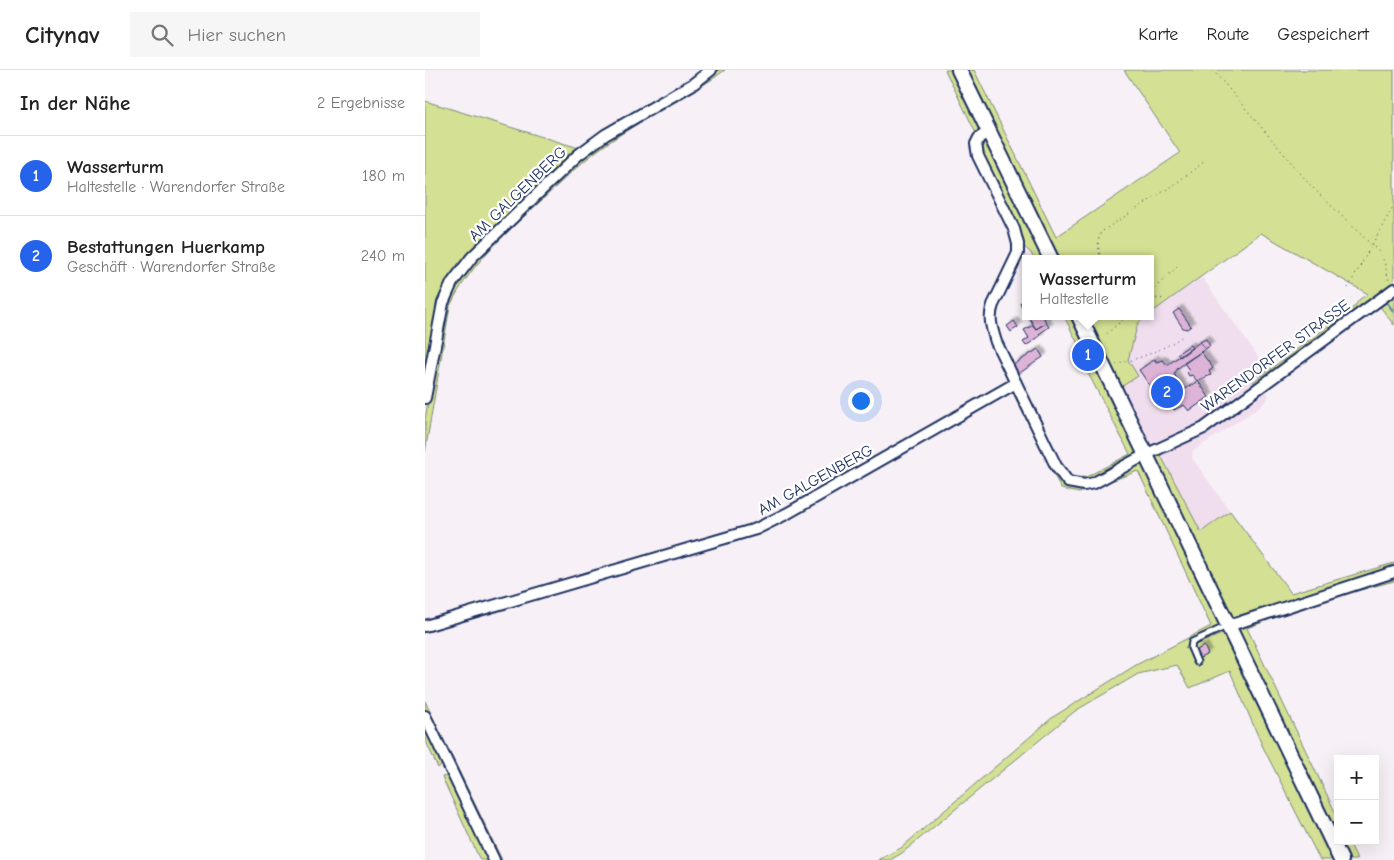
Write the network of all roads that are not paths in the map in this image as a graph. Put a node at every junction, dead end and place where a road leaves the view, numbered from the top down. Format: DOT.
graph roads {
  1 [pos="711,70"];
  2 [pos="959,70"];
  3 [pos="989,131"];
  4 [pos="1049,255"];
  5 [pos="1392,290"];
  6 [pos="1081,320"];
  7 [pos="1016,383"];
  8 [pos="425,398"];
  9 [pos="1145,455"];
  10 [pos="1394,572"];
  11 [pos="425,626"];
  12 [pos="1228,626"];
  13 [pos="1197,662"];
  14 [pos="425,716"];
  15 [pos="493,860"];
  16 [pos="1341,860"];
  1 -- 8 [label="street, AM GALGENBERG"];
  2 -- 3 [label="main road"];
  3 -- 4 [label="main road"];
  3 -- 7 [label="street"];
  5 -- 9 [label="street, WARENDORFER STRASSE"];
  6 -- 9 [label="main road"];
  7 -- 9 [label="street"];
  7 -- 11 [label="street, AM GALGENBERG"];
  9 -- 12 [label="main road"];
  10 -- 12 [label="street"];
  12 -- 13 [label="lane"];
  12 -- 16 [label="main road"];
  14 -- 15 [label="street"];
}
